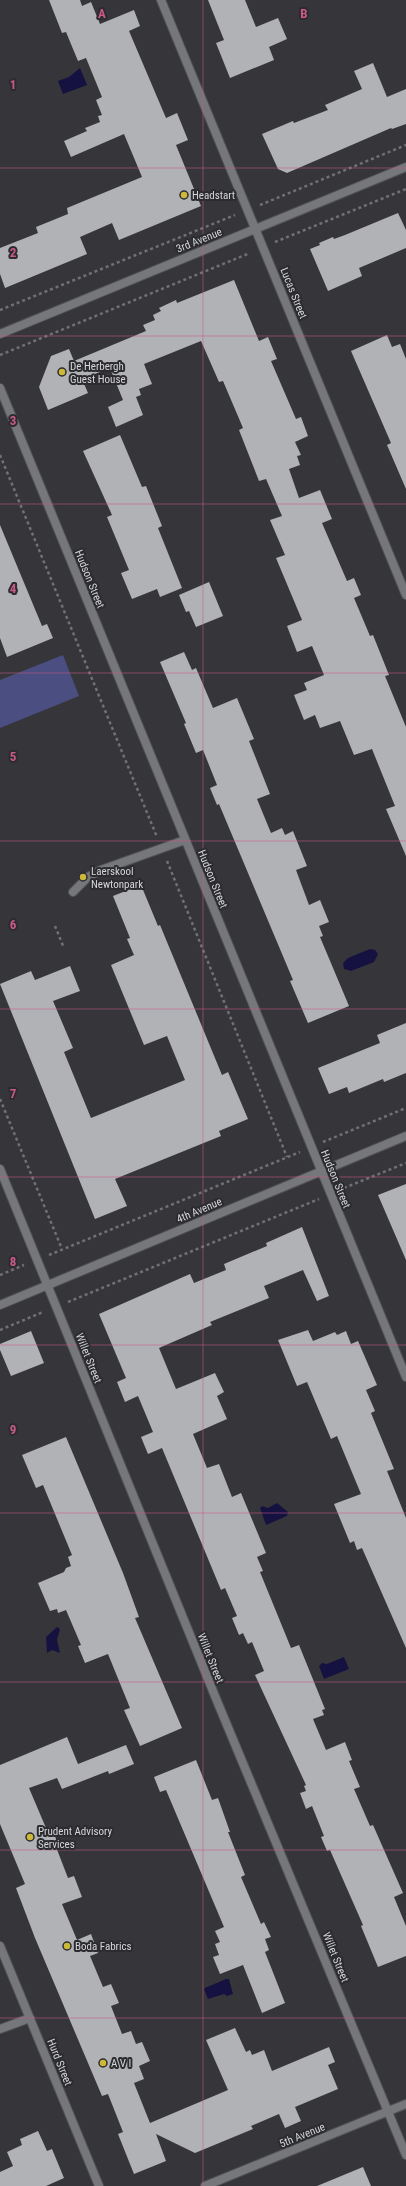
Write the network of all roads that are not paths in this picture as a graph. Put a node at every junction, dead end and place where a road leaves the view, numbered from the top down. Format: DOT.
graph roads {
  1 [pos="161,0"];
  2 [pos="406,167"];
  3 [pos="255,228"];
  4 [pos="0,334"];
  5 [pos="0,388"];
  6 [pos="406,595"];
  7 [pos="185,840"];
  8 [pos="73,892"];
  9 [pos="406,1136"];
  10 [pos="0,1169"];
  11 [pos="321,1171"];
  12 [pos="48,1285"];
  13 [pos="0,1305"];
  14 [pos="406,1378"];
  15 [pos="0,1946"];
  16 [pos="30,2018"];
  17 [pos="0,2029"];
  18 [pos="406,2104"];
  19 [pos="388,2111"];
  20 [pos="406,2155"];
  21 [pos="99,2186"];
  22 [pos="205,2186"];
  1 -- 3 [label="street, Lucas Street"];
  2 -- 3 [label="street, 3rd Avenue"];
  3 -- 4 [label="street, 3rd Avenue"];
  3 -- 6 [label="street, Lucas Street"];
  5 -- 7 [label="street, Hudson Street"];
  7 -- 8 [label="street"];
  7 -- 11 [label="street, Hudson Street"];
  9 -- 11 [label="street, 4th Avenue"];
  10 -- 12 [label="street, Willet Street"];
  11 -- 12 [label="street, 4th Avenue"];
  11 -- 14 [label="street, Hudson Street"];
  12 -- 13 [label="street, 4th Avenue"];
  12 -- 19 [label="street, Willet Street"];
  15 -- 16 [label="street, Hurd Street"];
  16 -- 17 [label="street"];
  16 -- 21 [label="street, Hurd Street"];
  18 -- 19 [label="street, 5th Avenue"];
  19 -- 20 [label="street, Willet Street"];
  19 -- 22 [label="street, 5th Avenue"];
}
